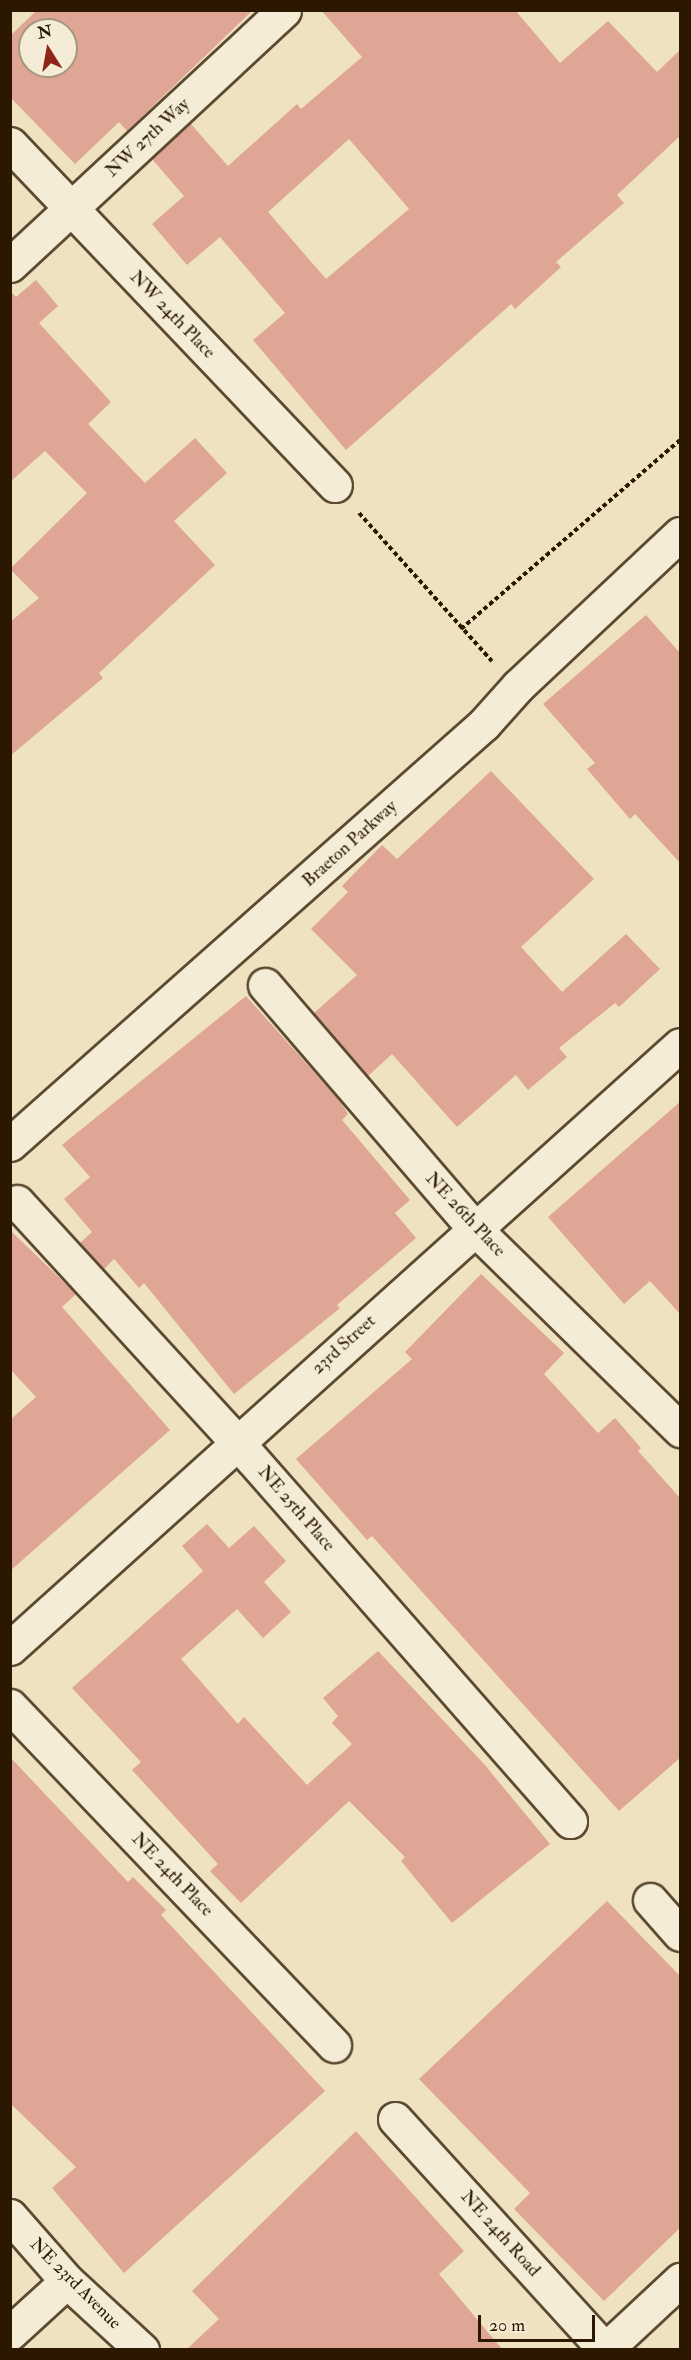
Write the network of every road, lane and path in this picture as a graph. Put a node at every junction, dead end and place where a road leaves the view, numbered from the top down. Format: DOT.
graph roads {
  1 [pos="284,10"];
  2 [pos="10,144"];
  3 [pos="71,210"];
  4 [pos="10,265"];
  5 [pos="681,440"];
  6 [pos="335,485"];
  7 [pos="681,534"];
  8 [pos="461,629"];
  9 [pos="518,686"];
  10 [pos="265,985"];
  11 [pos="681,1045"];
  12 [pos="10,1144"];
  13 [pos="17,1202"];
  14 [pos="474,1228"];
  15 [pos="681,1430"];
  16 [pos="236,1441"];
  17 [pos="10,1648"];
  18 [pos="10,1706"];
  19 [pos="570,1821"];
  20 [pos="650,1900"];
  21 [pos="681,1934"];
  22 [pos="333,2045"];
  23 [pos="395,2119"];
  24 [pos="10,2216"];
  25 [pos="681,2280"];
  26 [pos="67,2281"];
  27 [pos="10,2333"];
  28 [pos="142,2349"];
  29 [pos="605,2349"];
  1 -- 3 [label="street, NW 27th Way"];
  2 -- 3 [label="street, NW 24th Place"];
  3 -- 4 [label="street, NW 27th Way"];
  3 -- 6 [label="street, NW 24th Place"];
  5 -- 8 [label="path"];
  6 -- 8 [label="path"];
  7 -- 9 [label="street, Braeton Parkway"];
  8 -- 9 [label="path"];
  9 -- 12 [label="street, Braeton Parkway"];
  10 -- 14 [label="street, NE 26th Place"];
  11 -- 14 [label="street, 23rd Street"];
  13 -- 16 [label="street, NE 25th Place"];
  14 -- 15 [label="street, NE 26th Place"];
  14 -- 16 [label="street, 23rd Street"];
  16 -- 17 [label="street, 23rd Street"];
  16 -- 19 [label="street, NE 25th Place"];
  18 -- 22 [label="street, NE 24th Place"];
  20 -- 21 [label="street"];
  23 -- 29 [label="street, NE 24th Road"];
  24 -- 26 [label="street, NE 23rd Avenue"];
  25 -- 29 [label="street"];
  26 -- 27 [label="street"];
  26 -- 28 [label="street, NE 23rd Avenue"];
}
